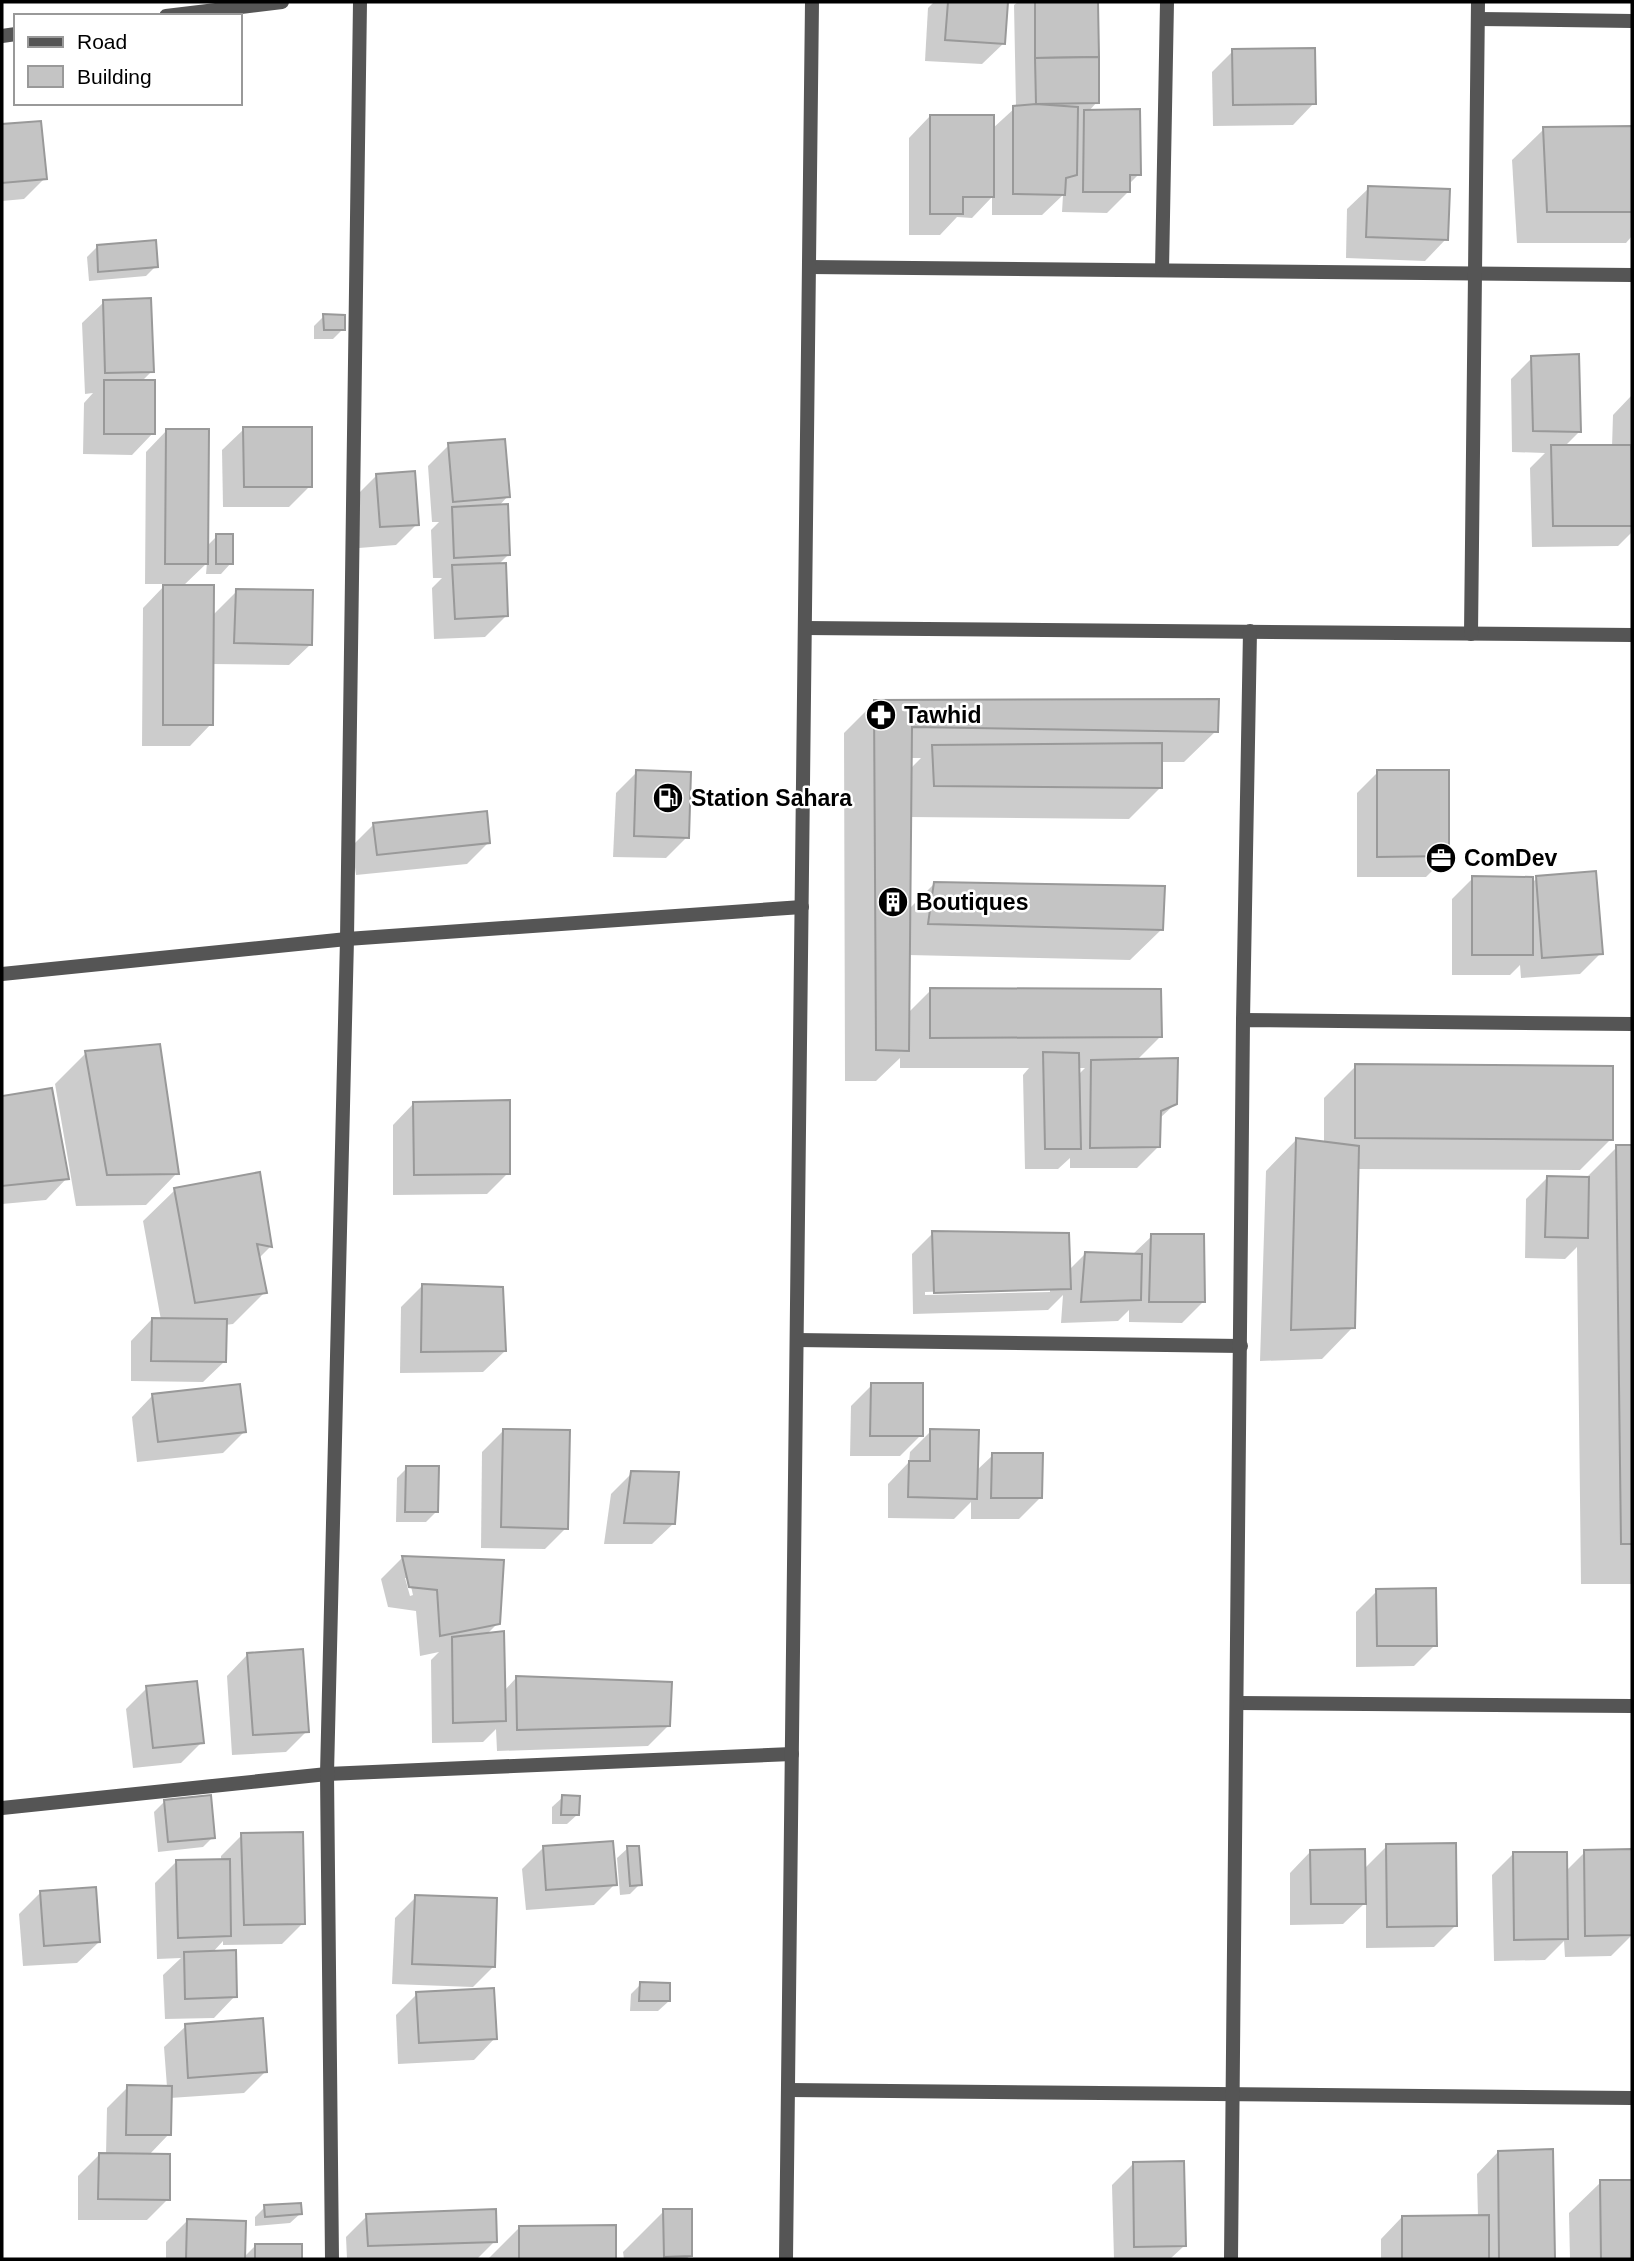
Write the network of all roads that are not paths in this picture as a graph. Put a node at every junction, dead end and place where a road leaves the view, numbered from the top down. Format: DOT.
graph roads {
  1 [pos="282,2"];
  2 [pos="360,2"];
  3 [pos="812,2"];
  4 [pos="1167,2"];
  5 [pos="1478,2"];
  6 [pos="183,14"];
  7 [pos="1478,19"];
  8 [pos="1632,21"];
  9 [pos="809,267"];
  10 [pos="1162,270"];
  11 [pos="1476,273"];
  12 [pos="1632,275"];
  13 [pos="805,628"];
  14 [pos="1250,631"];
  15 [pos="1471,634"];
  16 [pos="1632,635"];
  17 [pos="802,907"];
  18 [pos="347,940"];
  19 [pos="2,974"];
  20 [pos="1243,1020"];
  21 [pos="1632,1024"];
  22 [pos="797,1340"];
  23 [pos="1241,1346"];
  24 [pos="1237,1703"];
  25 [pos="1632,1706"];
  26 [pos="792,1754"];
  27 [pos="327,1774"];
  28 [pos="2,1808"];
  29 [pos="789,2090"];
  30 [pos="1233,2094"];
  31 [pos="1632,2098"];
  32 [pos="332,2259"];
  33 [pos="786,2259"];
  34 [pos="1231,2259"];
  1 -- 6 [label="street"];
  2 -- 18 [label="street"];
  3 -- 9 [label="street"];
  4 -- 10 [label="street"];
  5 -- 7 [label="street"];
  7 -- 8 [label="street"];
  7 -- 11 [label="street"];
  9 -- 10 [label="street"];
  9 -- 13 [label="street"];
  10 -- 11 [label="street"];
  11 -- 12 [label="street"];
  11 -- 15 [label="street"];
  13 -- 14 [label="street"];
  13 -- 17 [label="street"];
  14 -- 15 [label="street"];
  14 -- 20 [label="street"];
  15 -- 16 [label="street"];
  17 -- 18 [label="street"];
  17 -- 22 [label="street"];
  18 -- 19 [label="street"];
  18 -- 27 [label="street"];
  20 -- 21 [label="street"];
  20 -- 23 [label="street"];
  22 -- 23 [label="street"];
  22 -- 26 [label="street"];
  23 -- 24 [label="street"];
  24 -- 25 [label="street"];
  24 -- 30 [label="street"];
  26 -- 27 [label="street"];
  26 -- 29 [label="street"];
  27 -- 28 [label="street"];
  27 -- 32 [label="street"];
  29 -- 30 [label="street"];
  29 -- 33 [label="street"];
  30 -- 31 [label="street"];
  30 -- 34 [label="street"];
}
